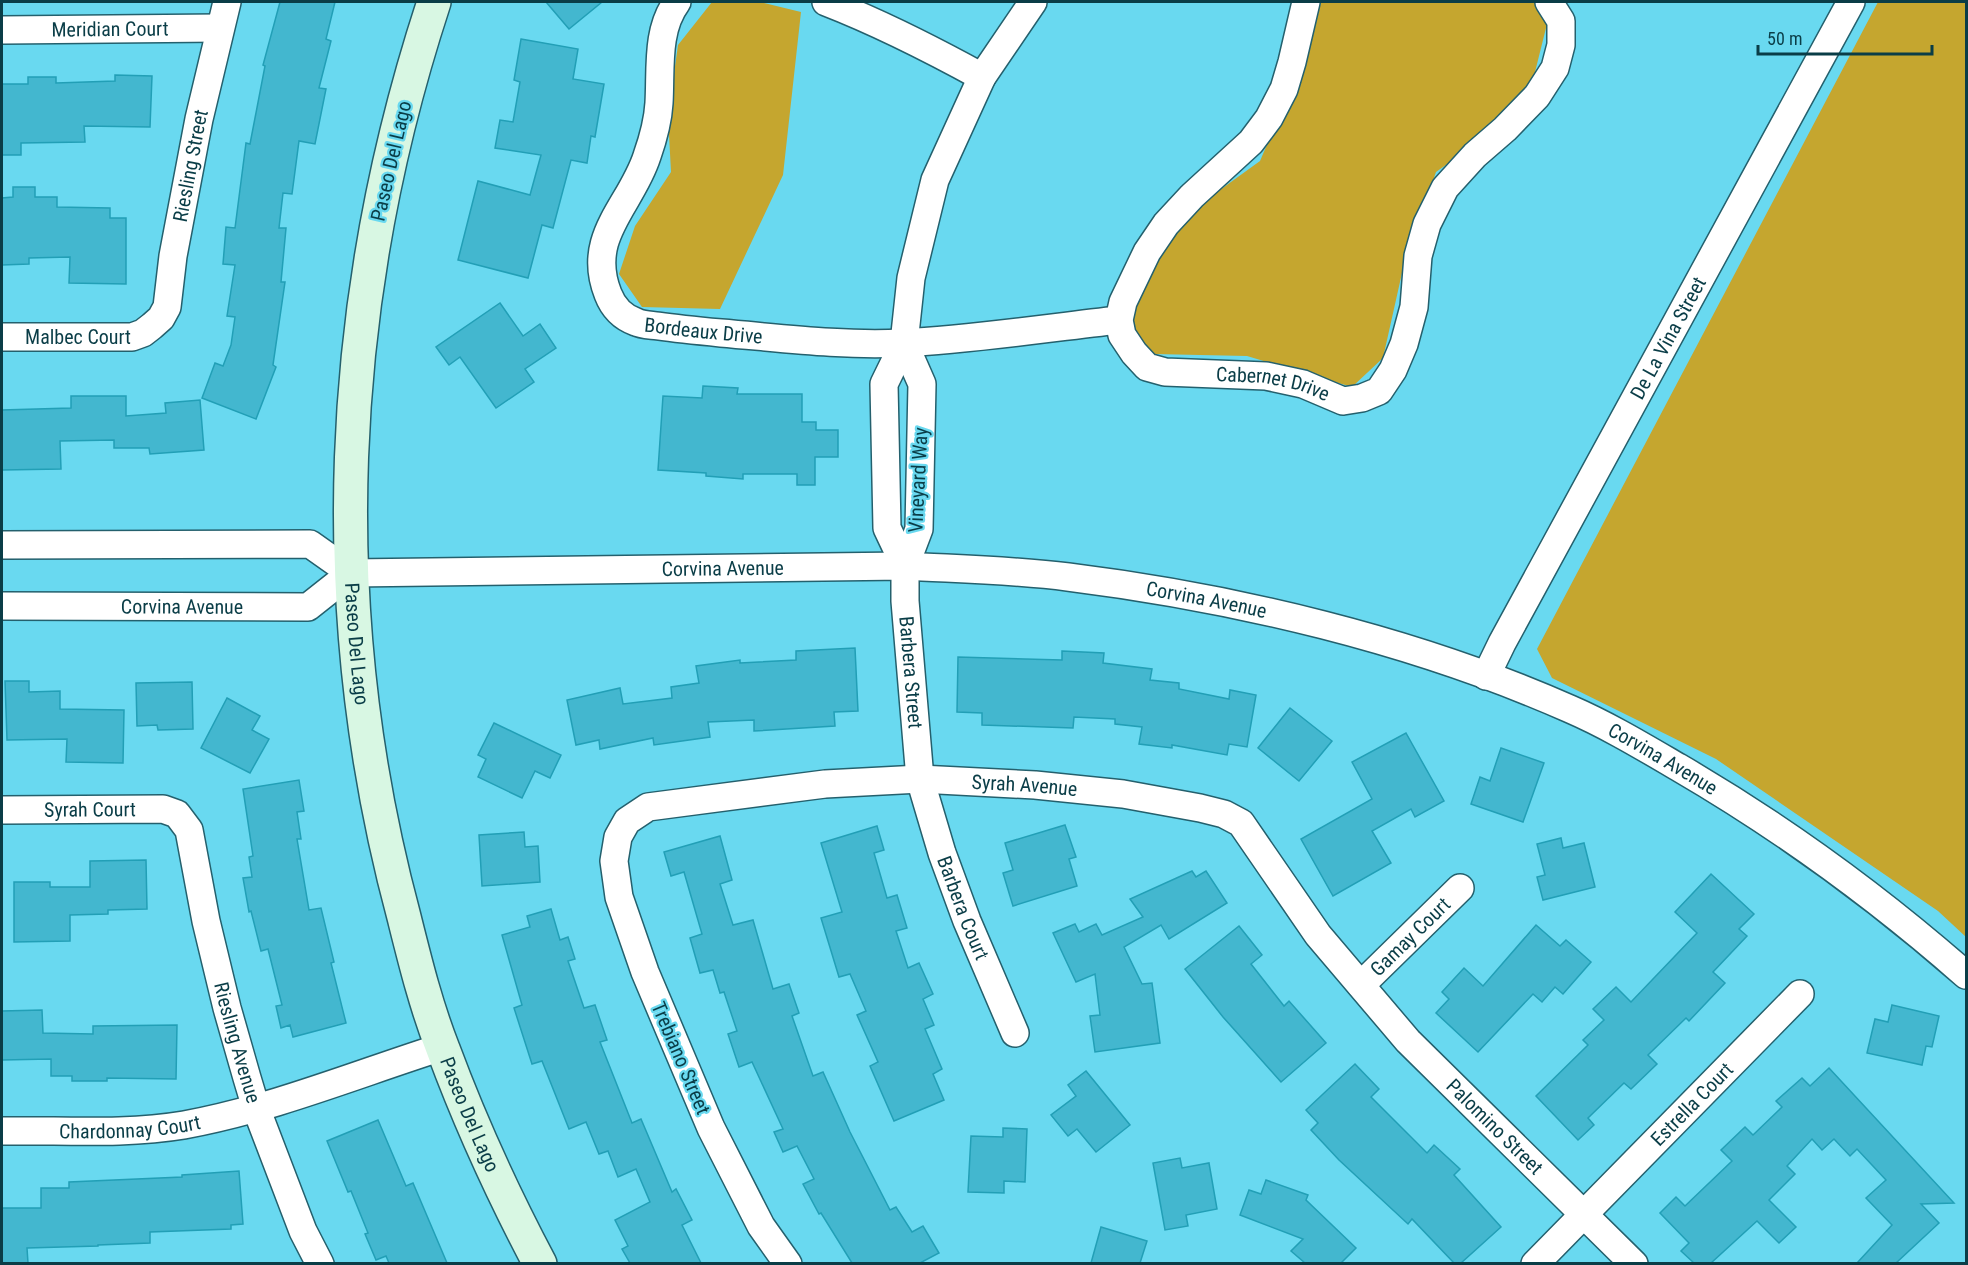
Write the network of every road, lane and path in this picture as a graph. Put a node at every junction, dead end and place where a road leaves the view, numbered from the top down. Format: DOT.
graph roads {
  1 [pos="227,2"];
  2 [pos="434,2"];
  3 [pos="677,2"];
  4 [pos="826,2"];
  5 [pos="1033,2"];
  6 [pos="1306,2"];
  7 [pos="1549,2"];
  8 [pos="1851,2"];
  9 [pos="220,28"];
  10 [pos="2,30"];
  11 [pos="982,76"];
  12 [pos="1119,320"];
  13 [pos="152,326"];
  14 [pos="2,337"];
  15 [pos="904,343"];
  16 [pos="2,545"];
  17 [pos="905,566"];
  18 [pos="351,573"];
  19 [pos="2,606"];
  20 [pos="1486,676"];
  21 [pos="920,778"];
  22 [pos="2,810"];
  23 [pos="177,814"];
  24 [pos="618,837"];
  25 [pos="1460,888"];
  26 [pos="1966,975"];
  27 [pos="1361,985"];
  28 [pos="1800,994"];
  29 [pos="1015,1033"];
  30 [pos="442,1047"];
  31 [pos="256,1108"];
  32 [pos="2,1131"];
  33 [pos="1584,1216"];
  34 [pos="320,1263"];
  35 [pos="540,1263"];
  36 [pos="788,1263"];
  37 [pos="1535,1263"];
  38 [pos="1634,1263"];
  1 -- 9 [label="street, Riesling Street"];
  2 -- 18 [label="street, Paseo Del Lago"];
  3 -- 15 [label="street, Bordeaux Drive"];
  4 -- 11 [label="street"];
  5 -- 11 [label="street, Vineyard Way"];
  6 -- 12 [label="street"];
  7 -- 12 [label="street, Cabernet Drive"];
  8 -- 20 [label="street, De La Vina Street"];
  9 -- 10 [label="street, Meridian Court"];
  9 -- 13 [label="street, Riesling Street"];
  11 -- 15 [label="street, Vineyard Way"];
  12 -- 15 [label="street, Bordeaux Drive"];
  13 -- 14 [label="street, Malbec Court"];
  15 -- 17 [label="street, Vineyard Way"];
  15 -- 17 [label="street, Vineyard Way"];
  16 -- 18 [label="street"];
  17 -- 18 [label="street, Corvina Avenue"];
  17 -- 20 [label="street, Corvina Avenue"];
  17 -- 21 [label="street, Barbera Street"];
  18 -- 19 [label="street, Corvina Avenue"];
  18 -- 30 [label="street, Paseo Del Lago"];
  20 -- 26 [label="street, Corvina Avenue"];
  21 -- 24 [label="street, Syrah Avenue"];
  21 -- 27 [label="street, Syrah Avenue"];
  21 -- 29 [label="street, Barbera Court"];
  22 -- 23 [label="street, Syrah Court"];
  23 -- 31 [label="street, Riesling Avenue"];
  24 -- 36 [label="street, Trebiano Street"];
  25 -- 27 [label="street, Gamay Court"];
  27 -- 33 [label="street, Palomino Street"];
  28 -- 33 [label="street, Estrella Court"];
  30 -- 31 [label="street, Chardonnay Court"];
  30 -- 35 [label="street, Paseo Del Lago"];
  31 -- 32 [label="street, Chardonnay Court"];
  31 -- 34 [label="street, Riesling Avenue"];
  33 -- 37 [label="street, Estrella Court"];
  33 -- 38 [label="street, Palomino Street"];
}
